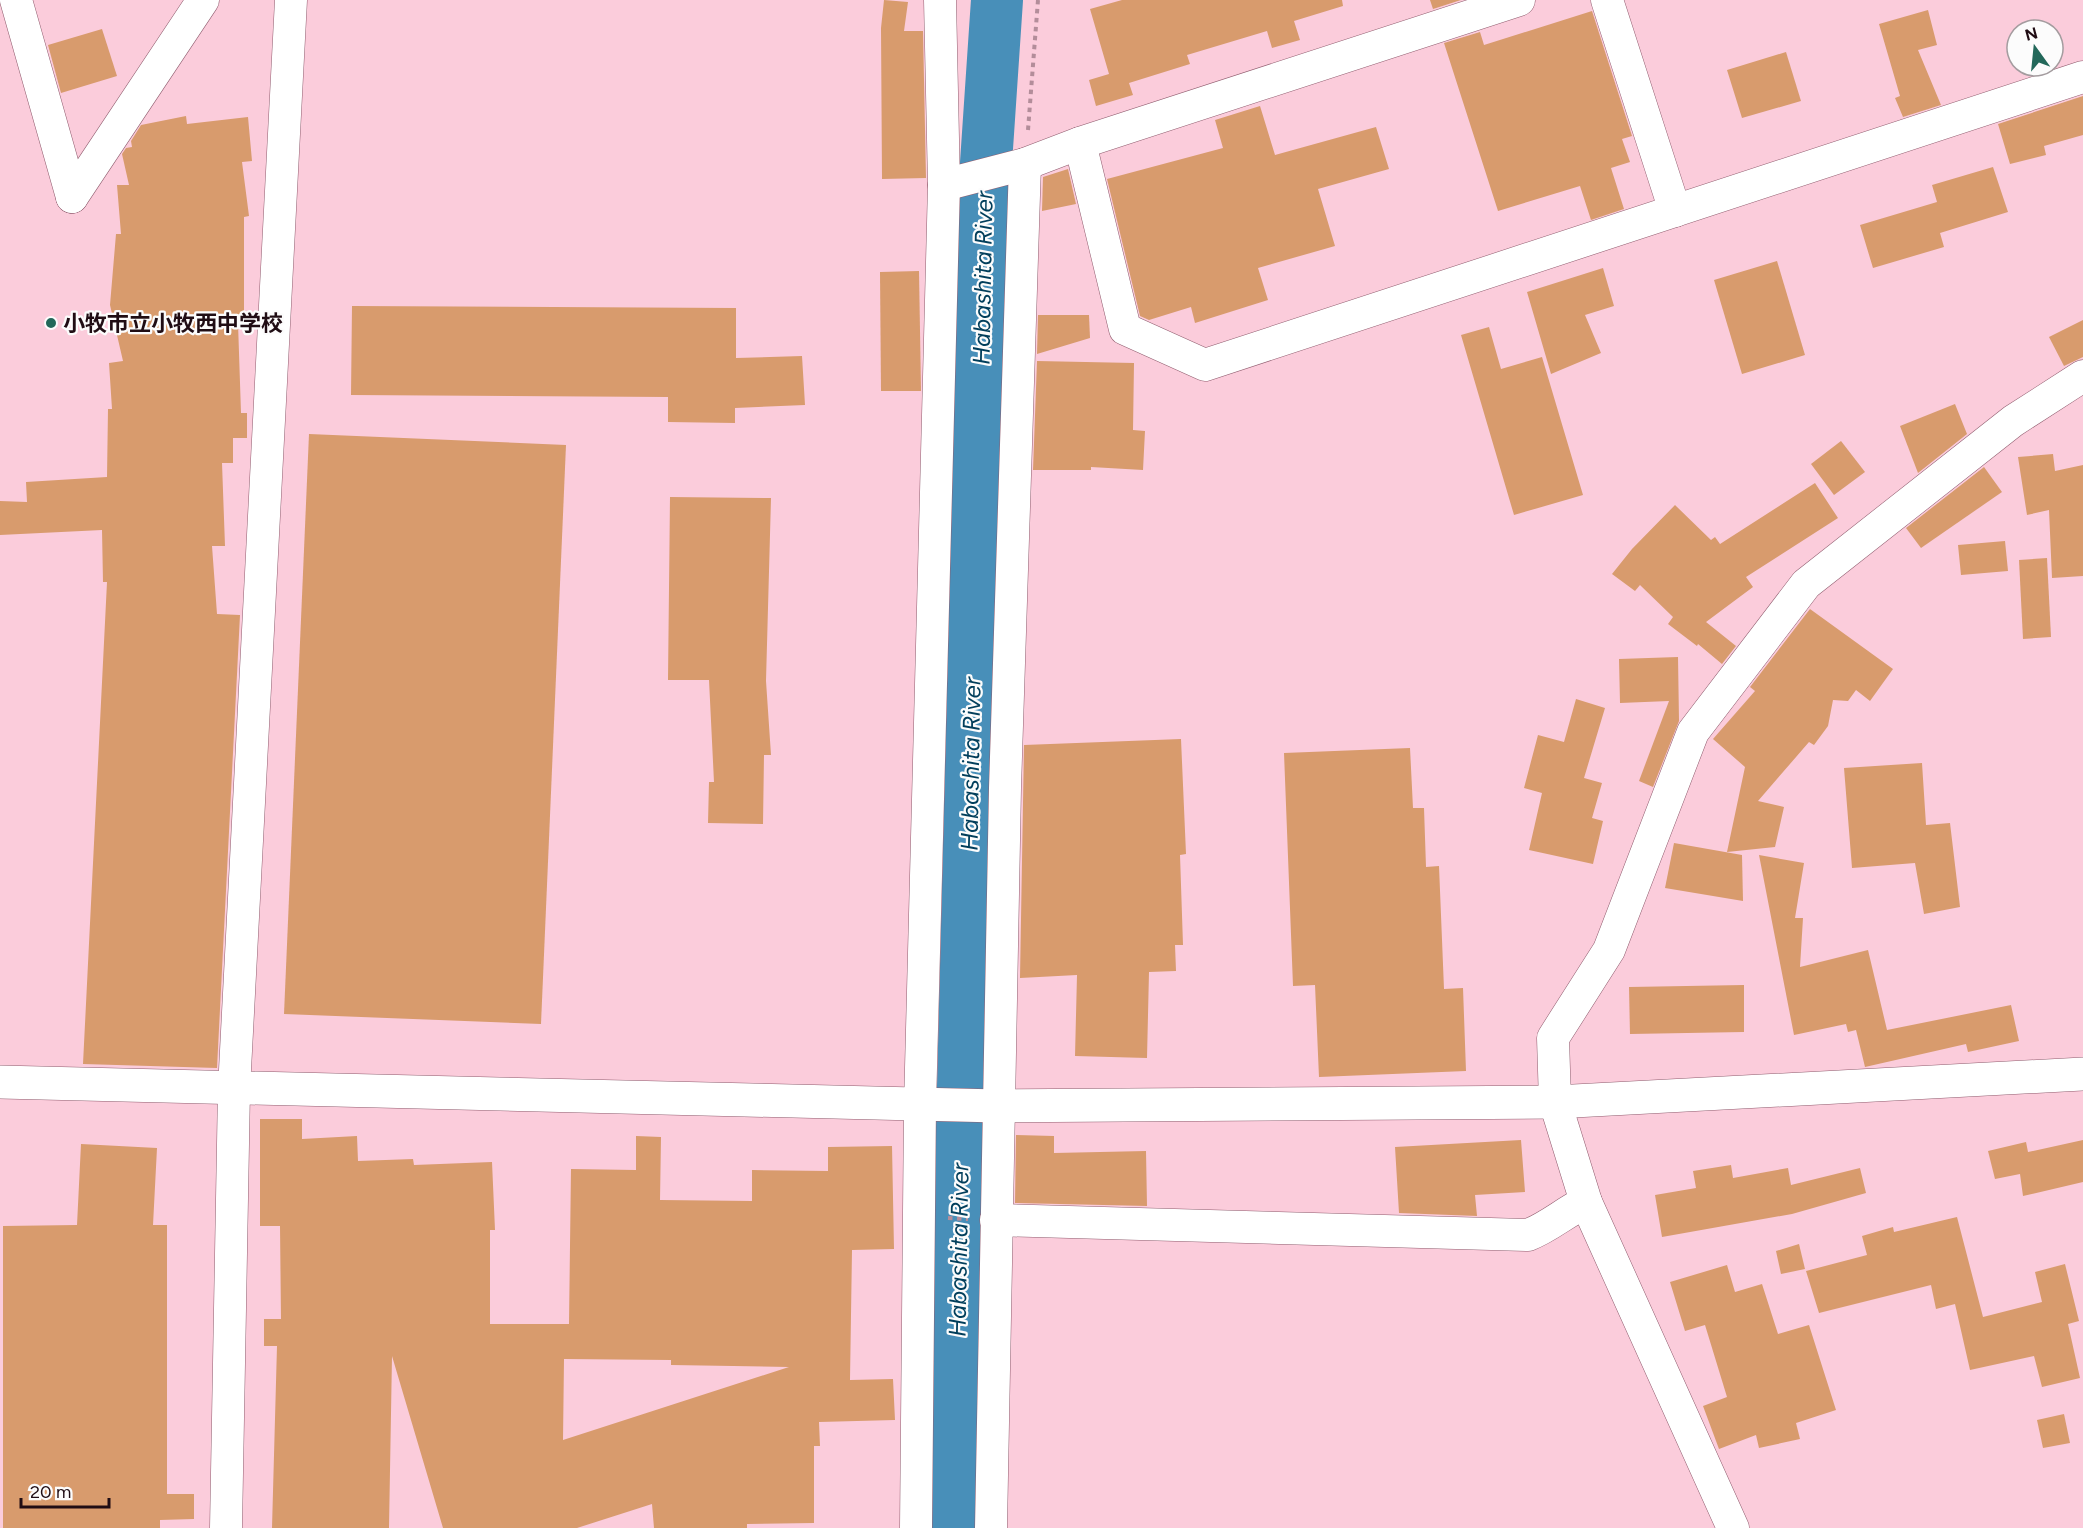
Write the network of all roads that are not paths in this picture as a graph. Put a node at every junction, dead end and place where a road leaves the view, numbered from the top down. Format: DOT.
graph roads {
  1 [pos="16,0"];
  2 [pos="203,0"];
  3 [pos="291,0"];
  4 [pos="940,0"];
  5 [pos="1519,0"];
  6 [pos="1607,0"];
  7 [pos="2083,77"];
  8 [pos="1080,143"];
  9 [pos="1019,166"];
  10 [pos="950,183"];
  11 [pos="1675,211"];
  12 [pos="2083,376"];
  13 [pos="2083,1074"];
  14 [pos="0,1082"];
  15 [pos="234,1089"];
  16 [pos="1555,1102"];
  17 [pos="926,1106"];
  18 [pos="994,1106"];
  19 [pos="1586,1202"];
  20 [pos="985,1219"];
  21 [pos="226,1528"];
  22 [pos="916,1528"];
  23 [pos="991,1528"];
  24 [pos="1732,1528"];
  1 -- 2 [label="street"];
  3 -- 15 [label="street"];
  4 -- 10 [label="street"];
  5 -- 8 [label="street"];
  6 -- 11 [label="street"];
  7 -- 11 [label="street"];
  8 -- 9 [label="street"];
  8 -- 11 [label="street"];
  9 -- 10 [label="street"];
  9 -- 18 [label="street"];
  10 -- 17 [label="street"];
  12 -- 16 [label="street"];
  13 -- 16 [label="street"];
  14 -- 15 [label="street"];
  15 -- 17 [label="street"];
  15 -- 21 [label="street"];
  16 -- 18 [label="street"];
  16 -- 19 [label="street"];
  17 -- 18 [label="street"];
  17 -- 22 [label="street"];
  18 -- 20 [label="street"];
  19 -- 20 [label="street"];
  19 -- 24 [label="street"];
  20 -- 23 [label="street"];
}
